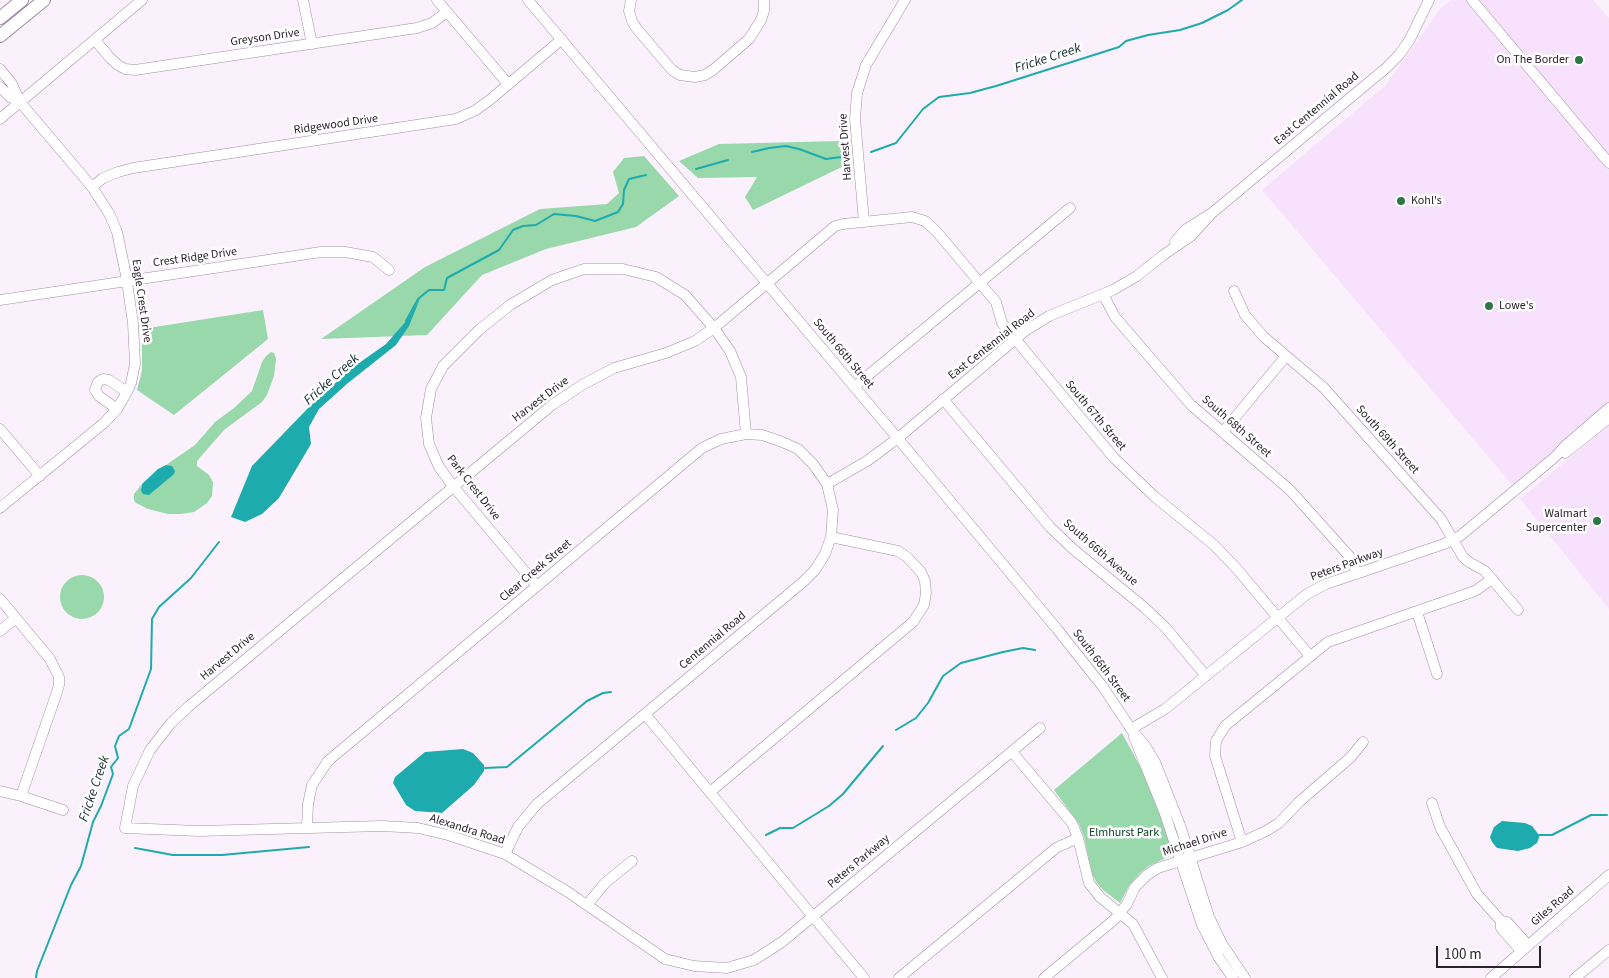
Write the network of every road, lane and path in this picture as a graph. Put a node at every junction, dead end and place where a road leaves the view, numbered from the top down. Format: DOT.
graph roads {
  1 [pos="22,0"];
  2 [pos="44,0"];
  3 [pos="142,0"];
  4 [pos="303,0"];
  5 [pos="437,0"];
  6 [pos="528,0"];
  7 [pos="630,0"];
  8 [pos="764,0"];
  9 [pos="905,0"];
  10 [pos="1429,0"];
  11 [pos="1433,0"];
  12 [pos="1472,0"];
  13 [pos="447,12"];
  14 [pos="1424,12"];
  15 [pos="0,18"];
  16 [pos="0,36"];
  17 [pos="562,39"];
  18 [pos="95,40"];
  19 [pos="312,44"];
  20 [pos="0,68"];
  21 [pos="508,84"];
  22 [pos="0,87"];
  23 [pos="20,102"];
  24 [pos="0,119"];
  25 [pos="1609,163"];
  26 [pos="92,187"];
  27 [pos="1070,208"];
  28 [pos="864,222"];
  29 [pos="389,270"];
  30 [pos="127,280"];
  31 [pos="767,282"];
  32 [pos="980,283"];
  33 [pos="1234,291"];
  34 [pos="1103,294"];
  35 [pos="0,300"];
  36 [pos="714,328"];
  37 [pos="1015,339"];
  38 [pos="1286,356"];
  39 [pos="854,386"];
  40 [pos="127,392"];
  41 [pos="943,399"];
  42 [pos="1609,408"];
  43 [pos="117,409"];
  44 [pos="1609,418"];
  45 [pos="0,429"];
  46 [pos="1223,432"];
  47 [pos="746,434"];
  48 [pos="898,438"];
  49 [pos="1555,457"];
  50 [pos="40,476"];
  51 [pos="827,484"];
  52 [pos="453,486"];
  53 [pos="0,508"];
  54 [pos="831,537"];
  55 [pos="1453,540"];
  56 [pos="1356,574"];
  57 [pos="1492,579"];
  58 [pos="537,586"];
  59 [pos="0,600"];
  60 [pos="1518,610"];
  61 [pos="1417,612"];
  62 [pos="1278,617"];
  63 [pos="16,618"];
  64 [pos="0,632"];
  65 [pos="1310,656"];
  66 [pos="1437,674"];
  67 [pos="1206,676"];
  68 [pos="645,714"];
  69 [pos="1040,728"];
  70 [pos="1131,729"];
  71 [pos="1362,742"];
  72 [pos="1012,752"];
  73 [pos="0,791"];
  74 [pos="710,792"];
  75 [pos="21,796"];
  76 [pos="1432,803"];
  77 [pos="63,810"];
  78 [pos="307,827"];
  79 [pos="125,828"];
  80 [pos="1078,838"];
  81 [pos="1242,842"];
  82 [pos="505,854"];
  83 [pos="1185,860"];
  84 [pos="632,861"];
  85 [pos="1609,875"];
  86 [pos="587,905"];
  87 [pos="1121,913"];
  88 [pos="813,917"];
  89 [pos="1524,948"];
  90 [pos="1609,950"];
  91 [pos="710,973"];
  92 [pos="864,978"];
  93 [pos="899,978"];
  94 [pos="1044,978"];
  95 [pos="1162,978"];
  96 [pos="1233,978"];
  97 [pos="1245,978"];
  98 [pos="1491,978"];
  99 [pos="1575,978"];
  1 -- 15 [label="main road"];
  2 -- 16 [label="main road"];
  3 -- 18 [label="street"];
  4 -- 19 [label="street"];
  5 -- 13 [label="street"];
  6 -- 17 [label="street, South 66th Street"];
  7 -- 8 [label="street"];
  9 -- 28 [label="street, Harvest Drive"];
  10 -- 14 [label="street, East Centennial Road"];
  11 -- 14 [label="street, East Centennial Road"];
  12 -- 25 [label="street"];
  13 -- 19 [label="street, Greyson Drive"];
  13 -- 21 [label="street"];
  14 -- 34 [label="street, East Centennial Road"];
  17 -- 21 [label="street, Ridgewood Drive"];
  17 -- 31 [label="street, South 66th Street"];
  18 -- 19 [label="street, Greyson Drive"];
  18 -- 23 [label="street"];
  20 -- 23 [label="street, Eagle Crest Drive"];
  21 -- 26 [label="street, Ridgewood Drive"];
  22 -- 23 [label="street, Eagle Crest Drive"];
  23 -- 24 [label="street"];
  23 -- 26 [label="street, Eagle Crest Drive"];
  26 -- 30 [label="street, Eagle Crest Drive"];
  27 -- 32 [label="street"];
  28 -- 31 [label="street, Harvest Drive"];
  28 -- 32 [label="street, South 67th Street"];
  29 -- 30 [label="street, Crest Ridge Drive"];
  30 -- 35 [label="street, Crest Ridge Drive"];
  30 -- 40 [label="street, Eagle Crest Drive"];
  31 -- 36 [label="street, Harvest Drive"];
  31 -- 39 [label="street, South 66th Street"];
  32 -- 37 [label="street, South 67th Street"];
  32 -- 39 [label="street"];
  33 -- 38 [label="street, South 69th Street"];
  34 -- 37 [label="street, East Centennial Road"];
  34 -- 46 [label="street, South 68th Street"];
  36 -- 47 [label="street, Park Crest Drive"];
  36 -- 52 [label="street, Harvest Drive"];
  36 -- 52 [label="street, Park Crest Drive"];
  37 -- 41 [label="street, East Centennial Road"];
  37 -- 62 [label="street, South 67th Street"];
  38 -- 46 [label="street"];
  38 -- 55 [label="street, South 69th Street"];
  39 -- 48 [label="street, South 66th Street"];
  40 -- 43 [label="street, Eagle Crest Drive"];
  40 -- 43 [label="street"];
  41 -- 48 [label="street, East Centennial Road"];
  41 -- 67 [label="street, South 66th Avenue"];
  42 -- 49 [label="street"];
  43 -- 50 [label="street, Eagle Crest Drive"];
  44 -- 49 [label="street"];
  45 -- 50 [label="street"];
  46 -- 56 [label="street, South 68th Street"];
  47 -- 51 [label="street, Clear Creek Street"];
  47 -- 58 [label="street, Clear Creek Street"];
  48 -- 51 [label="street"];
  48 -- 70 [label="street, South 66th Street"];
  49 -- 55 [label="street, Peters Parkway"];
  50 -- 53 [label="street, Eagle Crest Drive"];
  51 -- 54 [label="street, Centennial Road"];
  52 -- 58 [label="street, Park Crest Drive"];
  52 -- 79 [label="street, Harvest Drive"];
  54 -- 68 [label="street, Centennial Road"];
  54 -- 74 [label="street"];
  55 -- 56 [label="street, Peters Parkway"];
  55 -- 57 [label="street, South 69th Street"];
  56 -- 62 [label="street, Peters Parkway"];
  57 -- 60 [label="street, South 69th Street"];
  57 -- 61 [label="street"];
  58 -- 78 [label="street, Clear Creek Street"];
  59 -- 63 [label="street"];
  61 -- 65 [label="street"];
  61 -- 66 [label="street"];
  62 -- 65 [label="street, South 67th Street"];
  62 -- 67 [label="street, Peters Parkway"];
  63 -- 64 [label="street"];
  63 -- 75 [label="street"];
  65 -- 81 [label="street"];
  67 -- 70 [label="street, Peters Parkway"];
  68 -- 74 [label="street"];
  68 -- 82 [label="street, Centennial Road"];
  69 -- 72 [label="street, Peters Parkway"];
  70 -- 83 [label="street, South 66th Street"];
  71 -- 81 [label="street, Michael Drive"];
  72 -- 80 [label="street"];
  72 -- 88 [label="street, Peters Parkway"];
  73 -- 75 [label="street"];
  74 -- 88 [label="street"];
  75 -- 77 [label="street"];
  76 -- 89 [label="street"];
  78 -- 79 [label="street, Alexandra Road"];
  78 -- 82 [label="street, Alexandra Road"];
  80 -- 87 [label="street"];
  80 -- 93 [label="street"];
  81 -- 83 [label="street, Michael Drive"];
  82 -- 86 [label="street, Alexandra Road"];
  83 -- 87 [label="street, Michael Drive"];
  83 -- 96 [label="street, South 66th Street"];
  83 -- 97 [label="street, South 66th Street"];
  84 -- 86 [label="street"];
  85 -- 89 [label="street, Giles Road"];
  86 -- 91 [label="street, Alexandra Road"];
  87 -- 94 [label="street, Michael Drive"];
  87 -- 95 [label="street"];
  88 -- 91 [label="street, Peters Parkway"];
  88 -- 92 [label="street"];
  89 -- 98 [label="street, Giles Road"];
  90 -- 99 [label="street"];
}
